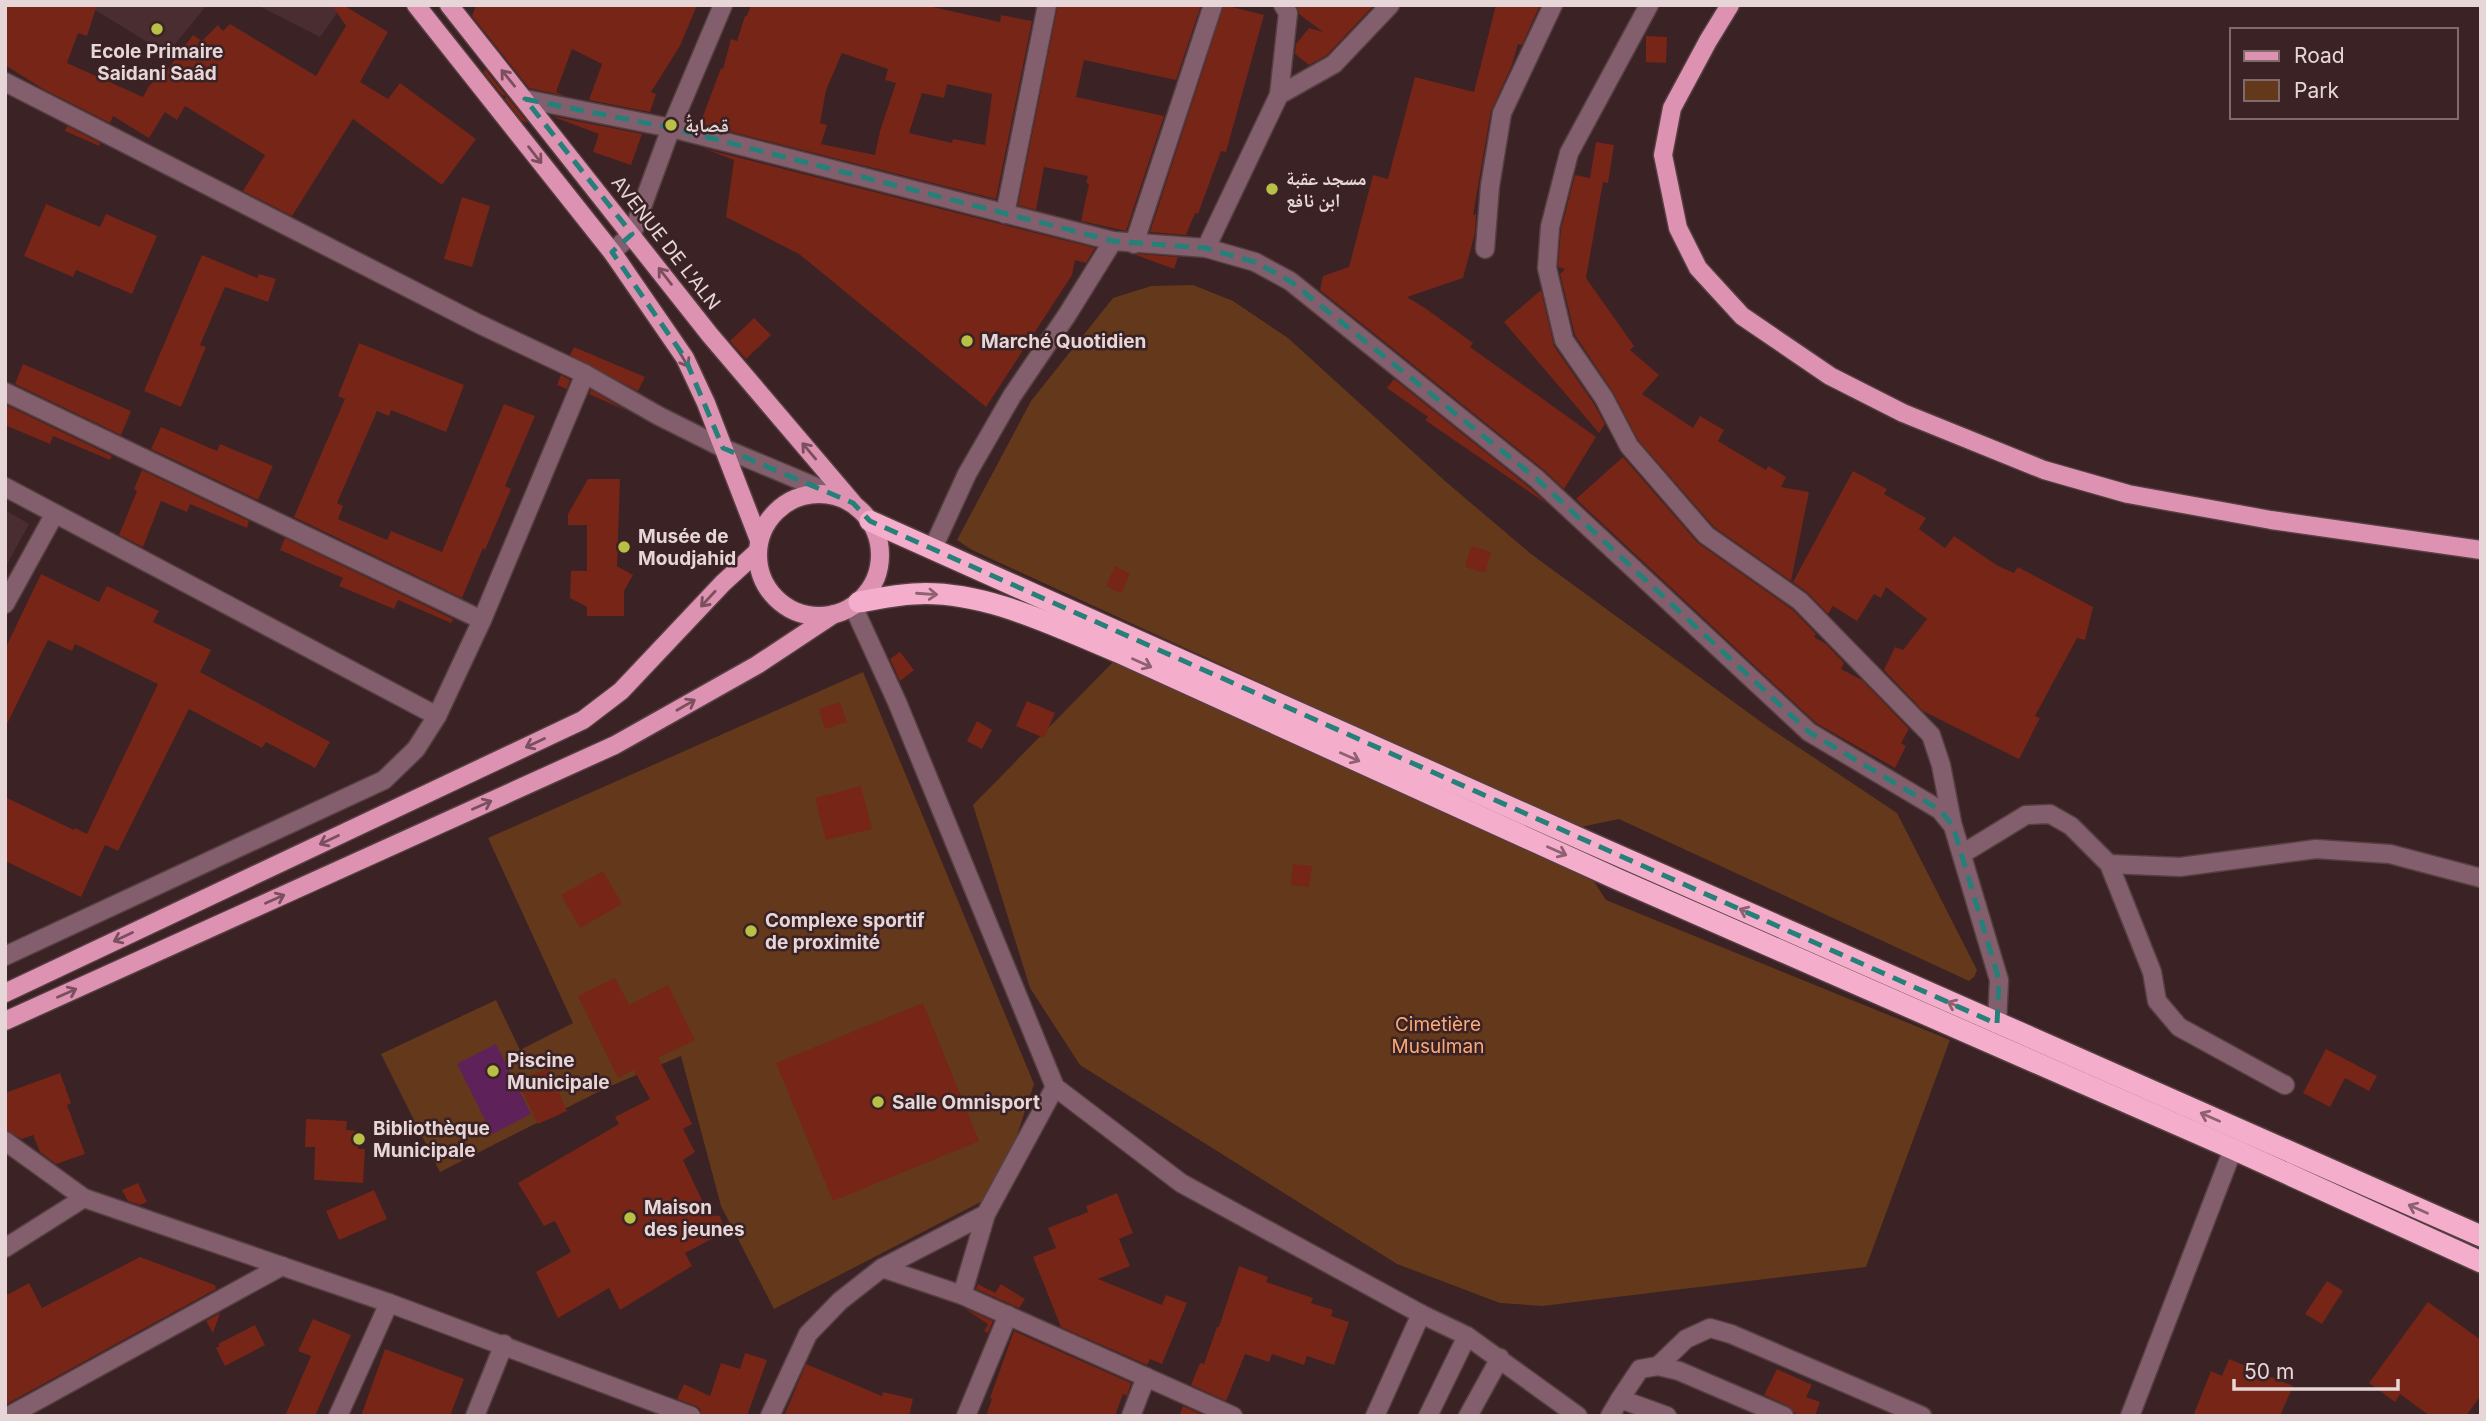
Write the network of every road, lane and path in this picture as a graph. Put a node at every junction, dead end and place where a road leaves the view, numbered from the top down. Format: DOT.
graph roads {
  1 [pos="416,5"];
  2 [pos="449,5"];
  3 [pos="723,5"];
  4 [pos="1046,5"];
  5 [pos="1213,5"];
  6 [pos="1390,5"];
  7 [pos="1553,5"];
  8 [pos="1649,5"];
  9 [pos="1730,5"];
  10 [pos="1289,8"];
  11 [pos="5,82"];
  12 [pos="1279,95"];
  13 [pos="526,99"];
  14 [pos="671,128"];
  15 [pos="1005,214"];
  16 [pos="632,234"];
  17 [pos="1113,242"];
  18 [pos="1134,244"];
  19 [pos="1206,248"];
  20 [pos="1485,249"];
  21 [pos="612,252"];
  22 [pos="585,374"];
  23 [pos="5,392"];
  24 [pos="723,448"];
  25 [pos="5,487"];
  26 [pos="847,500"];
  27 [pos="54,515"];
  28 [pos="870,521"];
  29 [pos="758,546"];
  30 [pos="933,548"];
  31 [pos="2481,550"];
  32 [pos="5,604"];
  33 [pos="856,604"];
  34 [pos="834,614"];
  35 [pos="482,620"];
  36 [pos="437,716"];
  37 [pos="1953,826"];
  38 [pos="1962,854"];
  39 [pos="2109,864"];
  40 [pos="2481,878"];
  41 [pos="5,956"];
  42 [pos="5,993"];
  43 [pos="5,1021"];
  44 [pos="1997,1024"];
  45 [pos="2286,1085"];
  46 [pos="1055,1087"];
  47 [pos="5,1141"];
  48 [pos="2233,1149"];
  49 [pos="84,1198"];
  50 [pos="986,1214"];
  51 [pos="2481,1236"];
  52 [pos="5,1248"];
  53 [pos="2481,1262"];
  54 [pos="282,1266"];
  55 [pos="883,1268"];
  56 [pos="962,1295"];
  57 [pos="389,1303"];
  58 [pos="1422,1314"];
  59 [pos="1008,1315"];
  60 [pos="1467,1336"];
  61 [pos="504,1344"];
  62 [pos="1500,1358"];
  63 [pos="1658,1366"];
  64 [pos="1146,1377"];
  65 [pos="1620,1399"];
  66 [pos="9,1416"];
  67 [pos="338,1416"];
  68 [pos="475,1416"];
  69 [pos="691,1416"];
  70 [pos="770,1416"];
  71 [pos="966,1416"];
  72 [pos="1130,1416"];
  73 [pos="1233,1416"];
  74 [pos="1375,1416"];
  75 [pos="1427,1416"];
  76 [pos="1468,1416"];
  77 [pos="1578,1416"];
  78 [pos="1610,1416"];
  79 [pos="1667,1416"];
  80 [pos="1784,1416"];
  81 [pos="1922,1416"];
  82 [pos="2130,1416"];
  1 -- 21 [label="main road, one-way"];
  13 -- 2 [label="main road, AVENUE DE L'ALN, one-way"];
  3 -- 14 [label="street"];
  4 -- 15 [label="street"];
  5 -- 18 [label="street"];
  6 -- 12 [label="street"];
  7 -- 20 [label="street"];
  8 -- 37 [label="street"];
  9 -- 31 [label="main road"];
  10 -- 12 [label="street"];
  11 -- 22 [label="street"];
  12 -- 19 [label="street"];
  13 -- 14 [label="street"];
  13 -- 16 [label="main road, AVENUE DE L'ALN"];
  14 -- 15 [label="street"];
  14 -- 16 [label="street"];
  15 -- 17 [label="street"];
  16 -- 21 [label="street"];
  26 -- 16 [label="main road, AVENUE DE L'ALN, one-way"];
  17 -- 18 [label="street"];
  17 -- 30 [label="street"];
  18 -- 19 [label="street"];
  19 -- 37 [label="street"];
  21 -- 24 [label="main road, one-way"];
  22 -- 24 [label="street"];
  22 -- 35 [label="street"];
  23 -- 35 [label="street"];
  24 -- 26 [label="street"];
  24 -- 29 [label="main road"];
  25 -- 27 [label="street"];
  26 -- 28 [label="main road"];
  26 -- 29 [label="main road"];
  27 -- 32 [label="street"];
  27 -- 36 [label="street"];
  28 -- 30 [label="highway"];
  28 -- 33 [label="main road"];
  29 -- 34 [label="main road"];
  29 -- 42 [label="main road, one-way"];
  44 -- 30 [label="highway, one-way"];
  33 -- 34 [label="main road"];
  33 -- 46 [label="street"];
  33 -- 48 [label="highway, one-way"];
  43 -- 34 [label="main road, one-way"];
  35 -- 36 [label="street"];
  36 -- 41 [label="street"];
  37 -- 38 [label="street"];
  38 -- 39 [label="street"];
  38 -- 44 [label="street"];
  39 -- 40 [label="street"];
  39 -- 45 [label="street"];
  51 -- 44 [label="highway, one-way"];
  46 -- 50 [label="street"];
  46 -- 58 [label="street"];
  47 -- 49 [label="street"];
  48 -- 53 [label="highway"];
  48 -- 82 [label="street"];
  49 -- 52 [label="street"];
  49 -- 54 [label="street"];
  50 -- 55 [label="street"];
  50 -- 56 [label="street"];
  54 -- 57 [label="street"];
  54 -- 66 [label="street"];
  55 -- 56 [label="street"];
  55 -- 70 [label="street"];
  56 -- 59 [label="street"];
  57 -- 61 [label="street"];
  57 -- 67 [label="street"];
  58 -- 60 [label="street"];
  58 -- 74 [label="street"];
  59 -- 64 [label="street"];
  59 -- 71 [label="street"];
  60 -- 62 [label="street"];
  60 -- 75 [label="street"];
  61 -- 68 [label="street"];
  61 -- 69 [label="street"];
  62 -- 76 [label="street"];
  62 -- 77 [label="street"];
  63 -- 65 [label="street"];
  63 -- 80 [label="street"];
  63 -- 81 [label="street"];
  64 -- 72 [label="street"];
  64 -- 73 [label="street"];
  65 -- 78 [label="street"];
  65 -- 79 [label="street"];
}
